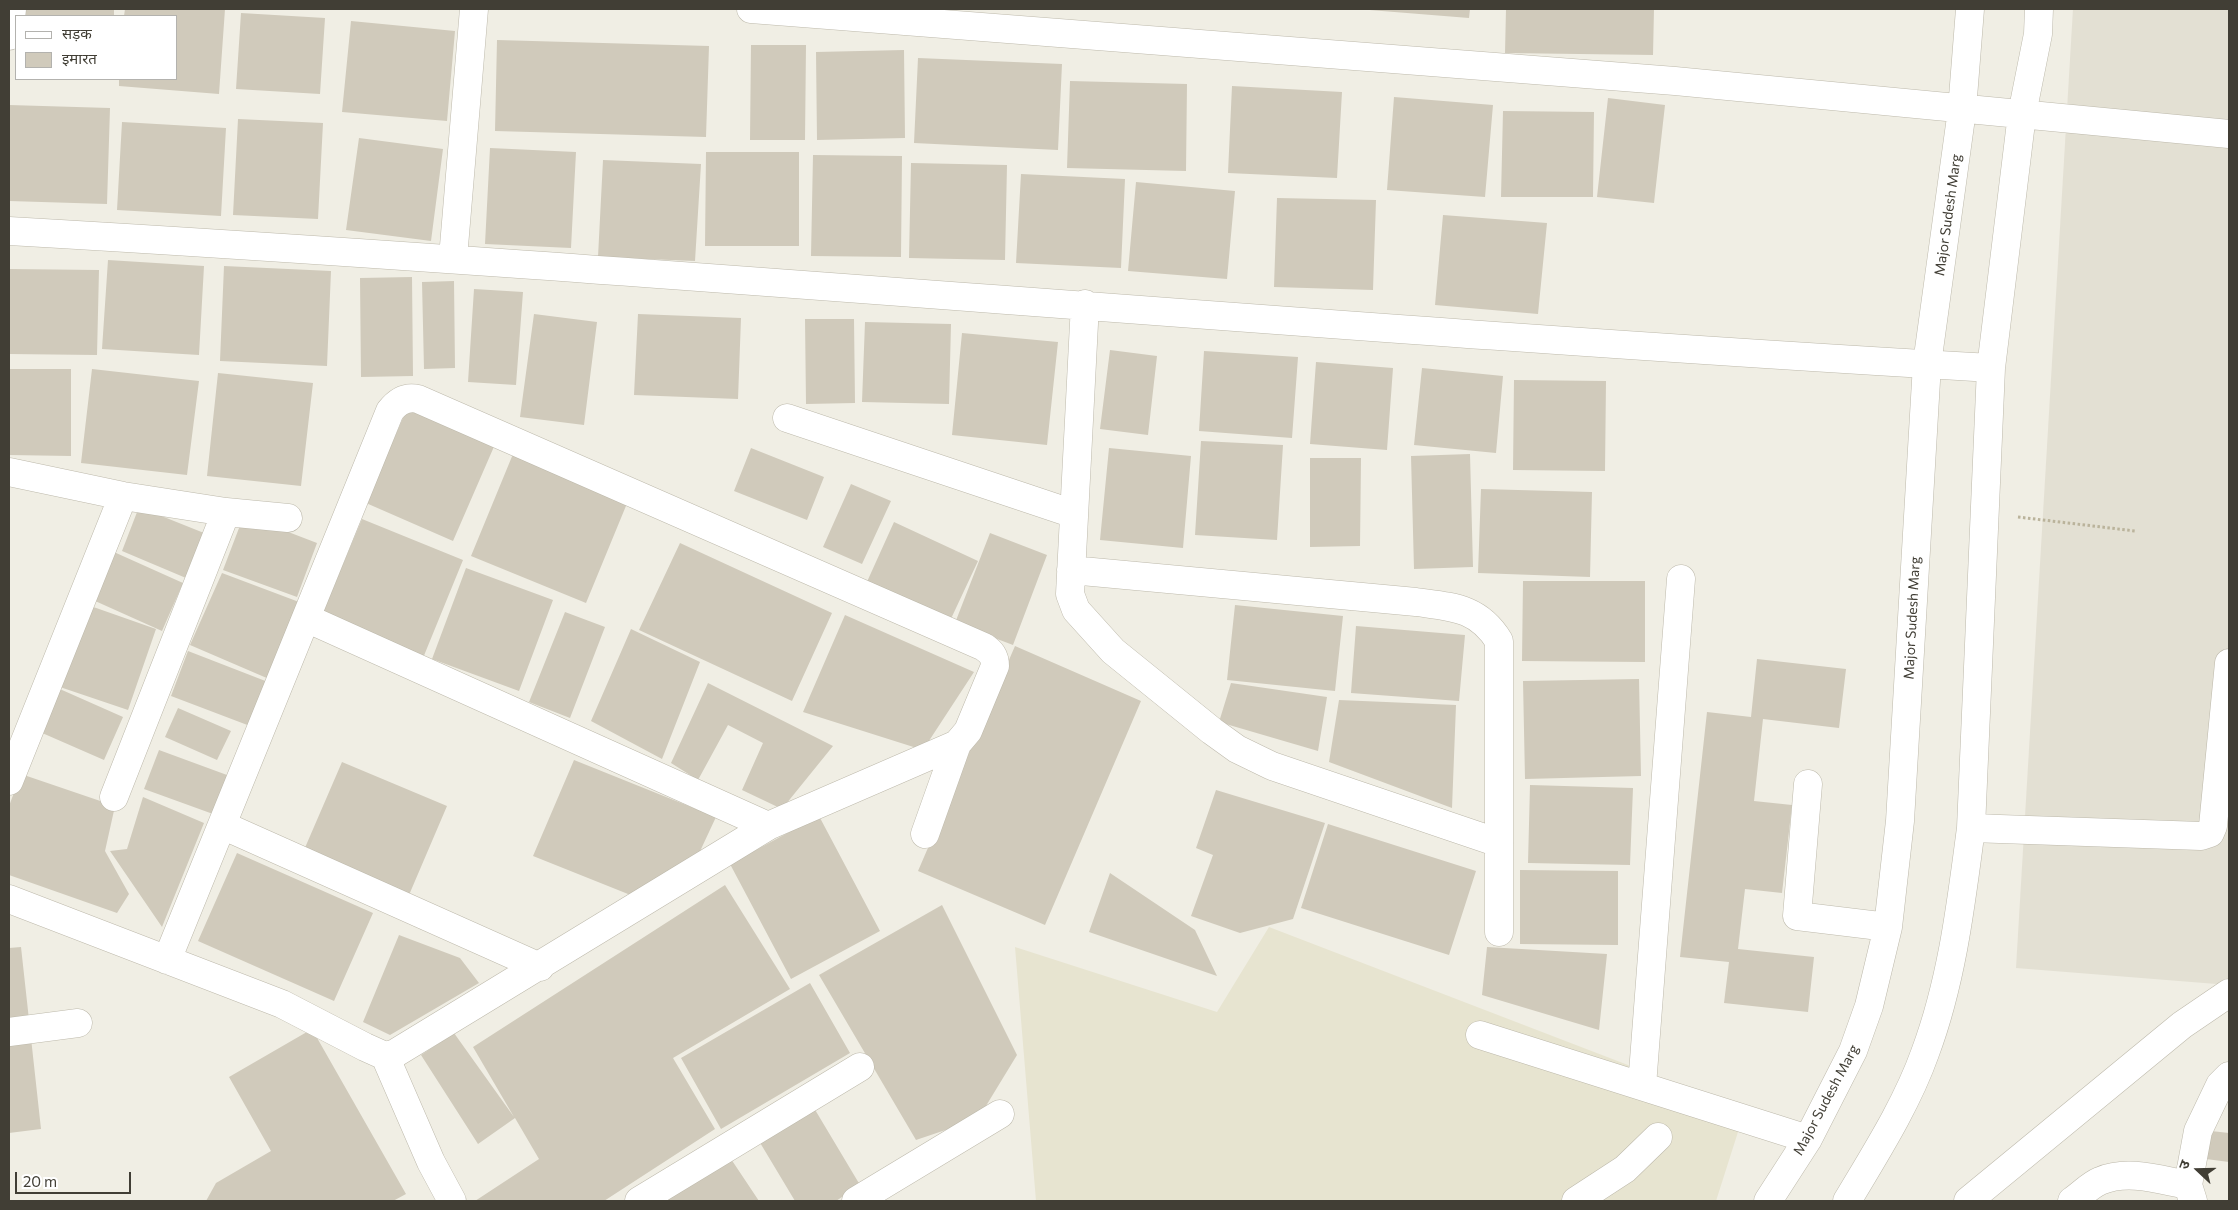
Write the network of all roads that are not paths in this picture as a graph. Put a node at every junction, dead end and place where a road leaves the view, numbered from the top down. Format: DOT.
graph roads {
  1 [pos="12,9"];
  2 [pos="474,9"];
  3 [pos="751,9"];
  4 [pos="1970,9"];
  5 [pos="2039,9"];
  6 [pos="9,36"];
  7 [pos="1962,110"];
  8 [pos="2022,114"];
  9 [pos="2229,134"];
  10 [pos="9,231"];
  11 [pos="453,258"];
  12 [pos="1085,304"];
  13 [pos="1927,364"];
  14 [pos="1991,368"];
  15 [pos="787,418"];
  16 [pos="9,472"];
  17 [pos="123,496"];
  18 [pos="226,512"];
  19 [pos="1074,514"];
  20 [pos="288,518"];
  21 [pos="1071,570"];
  22 [pos="1681,579"];
  23 [pos="306,618"];
  24 [pos="2229,663"];
  25 [pos="957,744"];
  26 [pos="9,781"];
  27 [pos="1808,784"];
  28 [pos="114,797"];
  29 [pos="222,825"];
  30 [pos="768,826"];
  31 [pos="1971,828"];
  32 [pos="925,834"];
  33 [pos="2217,837"];
  34 [pos="1499,843"];
  35 [pos="9,899"];
  36 [pos="1888,927"];
  37 [pos="1499,932"];
  38 [pos="167,960"];
  39 [pos="540,966"];
  40 [pos="2229,993"];
  41 [pos="78,1023"];
  42 [pos="9,1032"];
  43 [pos="1480,1035"];
  44 [pos="385,1056"];
  45 [pos="860,1068"];
  46 [pos="2229,1076"];
  47 [pos="1642,1086"];
  48 [pos="1000,1114"];
  49 [pos="1658,1137"];
  50 [pos="1808,1139"];
  51 [pos="2190,1193"];
  52 [pos="452,1201"];
  53 [pos="639,1201"];
  54 [pos="856,1201"];
  55 [pos="1576,1201"];
  56 [pos="1768,1201"];
  57 [pos="1847,1201"];
  58 [pos="1968,1201"];
  59 [pos="2072,1201"];
  1 -- 6 [label="street"];
  2 -- 11 [label="street"];
  3 -- 7 [label="street"];
  4 -- 7 [label="street, Major Sudesh Marg"];
  5 -- 8 [label="street"];
  7 -- 8 [label="street"];
  7 -- 13 [label="street, Major Sudesh Marg"];
  8 -- 9 [label="street"];
  8 -- 14 [label="street"];
  10 -- 11 [label="street"];
  11 -- 12 [label="street"];
  12 -- 13 [label="street"];
  12 -- 19 [label="street"];
  13 -- 14 [label="street"];
  13 -- 36 [label="street, Major Sudesh Marg"];
  14 -- 31 [label="street"];
  15 -- 19 [label="street"];
  16 -- 17 [label="street"];
  17 -- 18 [label="street"];
  17 -- 26 [label="street"];
  18 -- 20 [label="street"];
  18 -- 28 [label="street"];
  19 -- 21 [label="street"];
  21 -- 34 [label="street"];
  21 -- 34 [label="street"];
  22 -- 47 [label="street"];
  23 -- 25 [label="street"];
  23 -- 29 [label="street"];
  23 -- 30 [label="street"];
  24 -- 33 [label="street"];
  25 -- 30 [label="street"];
  25 -- 32 [label="street"];
  27 -- 36 [label="street"];
  29 -- 38 [label="street"];
  29 -- 39 [label="street"];
  30 -- 39 [label="street"];
  31 -- 33 [label="street"];
  31 -- 57 [label="street"];
  34 -- 37 [label="street"];
  35 -- 38 [label="street"];
  36 -- 50 [label="street, Major Sudesh Marg"];
  38 -- 44 [label="street"];
  39 -- 44 [label="street"];
  40 -- 58 [label="street"];
  41 -- 42 [label="street"];
  43 -- 47 [label="street"];
  44 -- 52 [label="street"];
  45 -- 53 [label="street"];
  46 -- 51 [label="street"];
  47 -- 50 [label="street"];
  48 -- 54 [label="street"];
  49 -- 55 [label="street"];
  50 -- 56 [label="street, Major Sudesh Marg"];
  51 -- 59 [label="street"];
}
